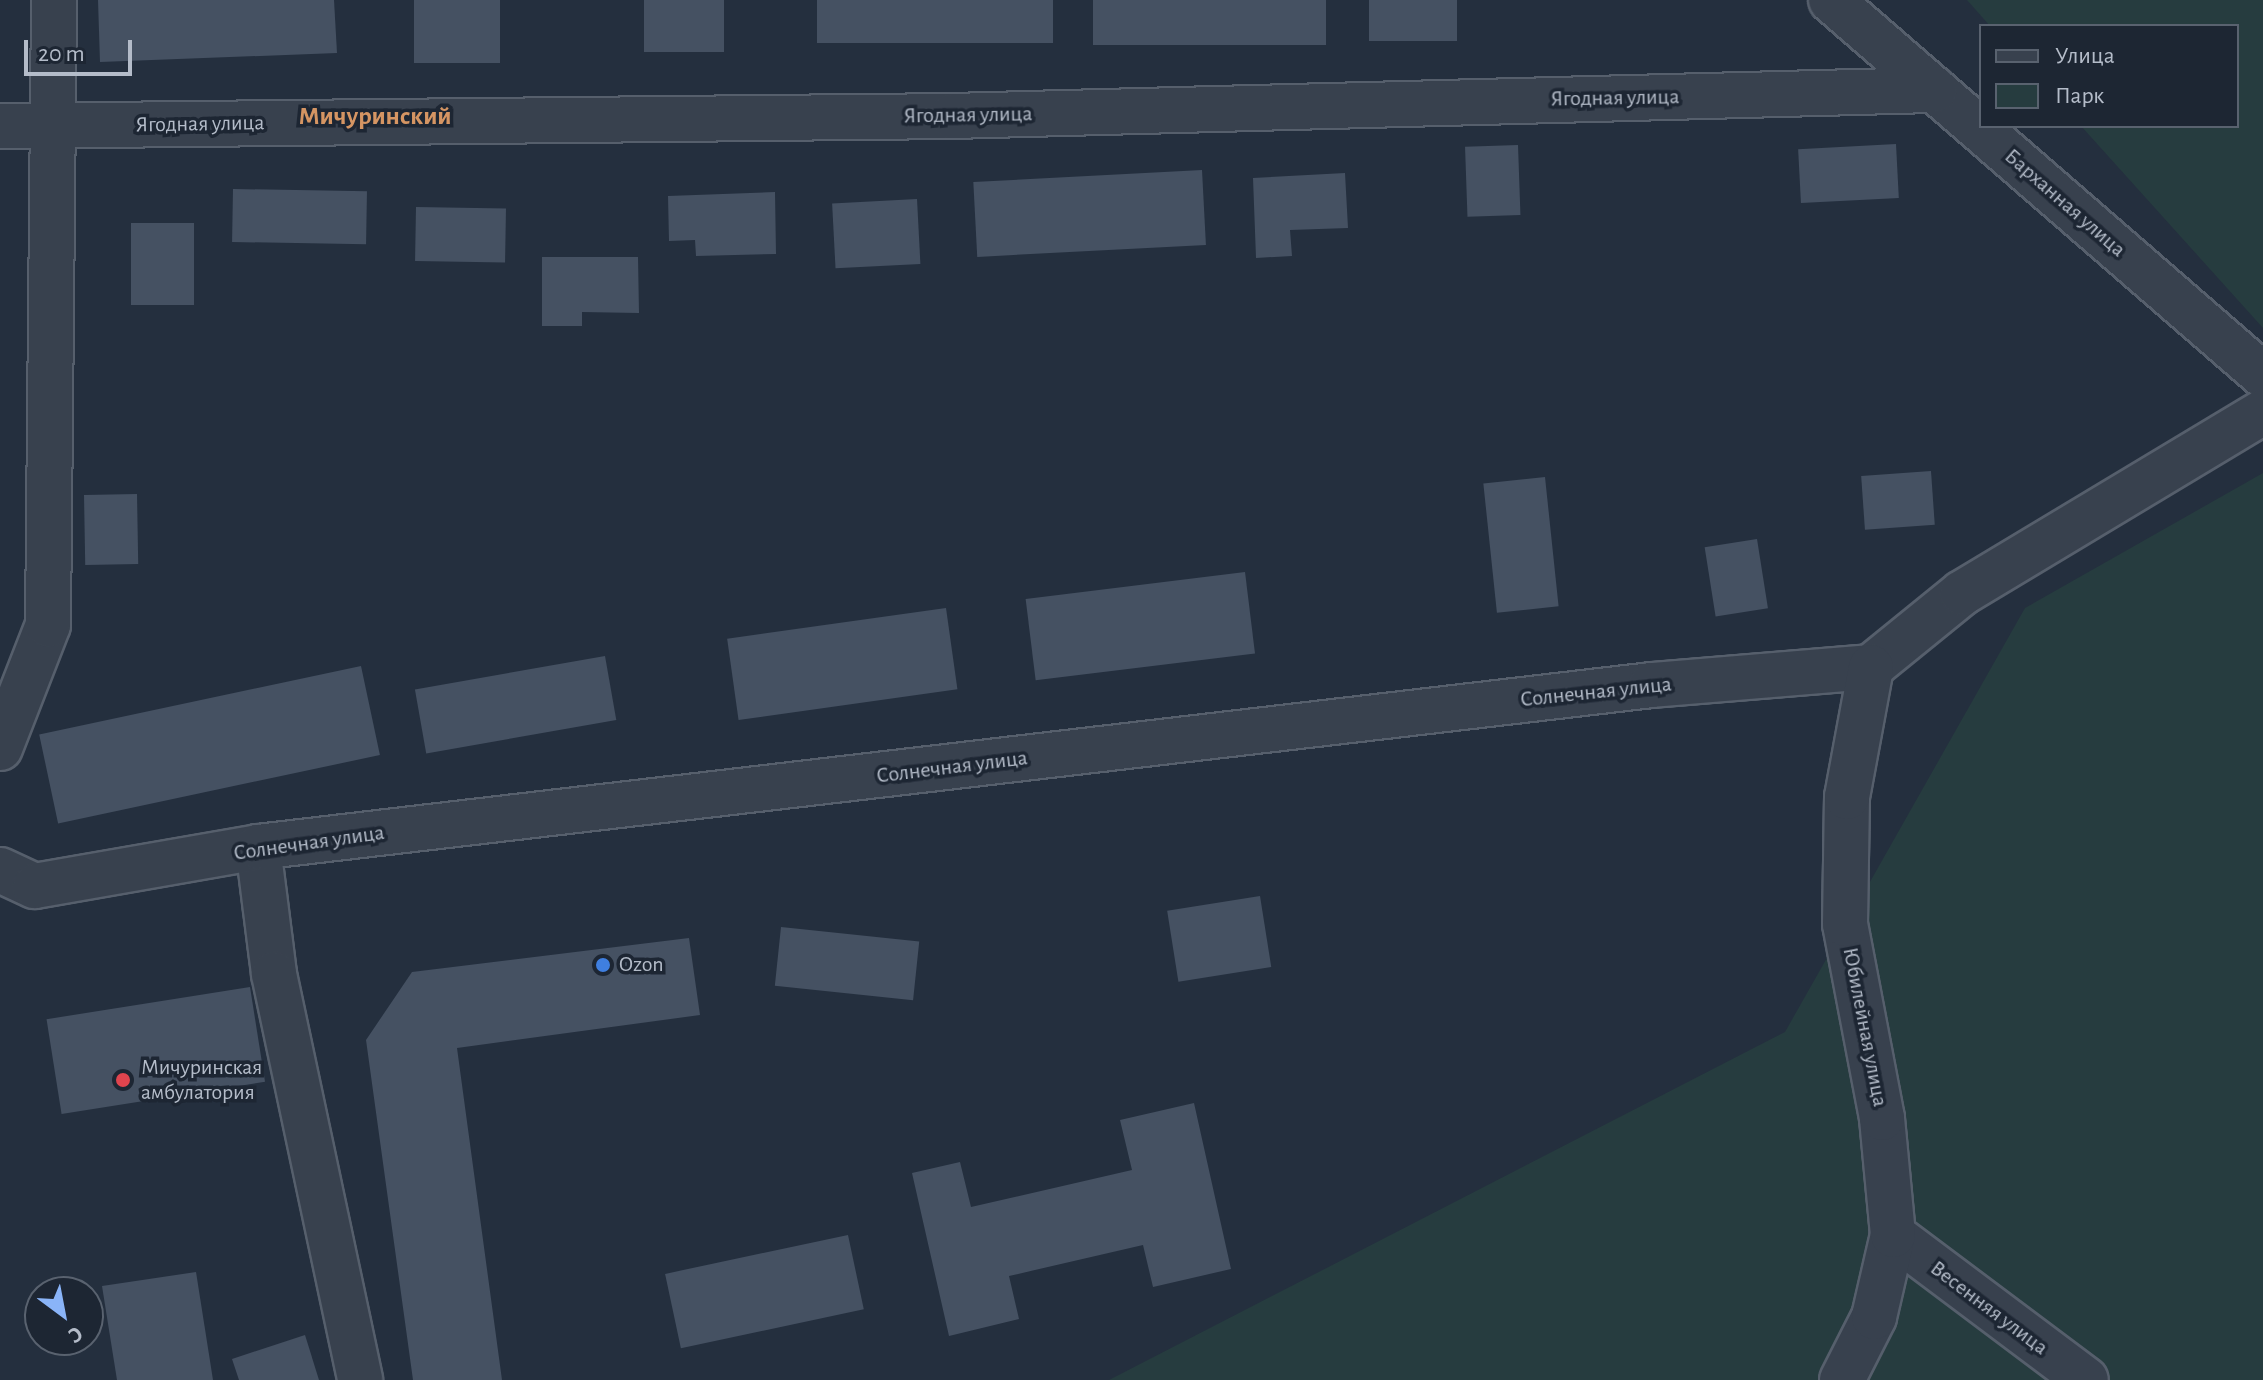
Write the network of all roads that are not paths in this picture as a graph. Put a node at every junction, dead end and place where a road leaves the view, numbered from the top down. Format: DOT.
graph roads {
  1 [pos="54,0"];
  2 [pos="1831,0"];
  3 [pos="1935,90"];
  4 [pos="56,125"];
  5 [pos="0,126"];
  6 [pos="2263,375"];
  7 [pos="2263,412"];
  8 [pos="1871,667"];
  9 [pos="0,748"];
  10 [pos="258,847"];
  11 [pos="18,878"];
  12 [pos="1893,1235"];
  13 [pos="360,1380"];
  14 [pos="1842,1380"];
  15 [pos="2086,1380"];
  1 -- 4 [label="street"];
  2 -- 3 [label="street, Барханная улица"];
  3 -- 4 [label="street, Ягодная улица"];
  3 -- 6 [label="street, Барханная улица"];
  4 -- 5 [label="street, Ягодная улица"];
  4 -- 9 [label="street"];
  7 -- 8 [label="street"];
  8 -- 10 [label="street, Солнечная улица"];
  8 -- 12 [label="street, Юбилейная улица"];
  10 -- 11 [label="street, Солнечная улица"];
  10 -- 13 [label="street"];
  12 -- 14 [label="street, Юбилейная улица"];
  12 -- 15 [label="street, Весенняя улица"];
}
